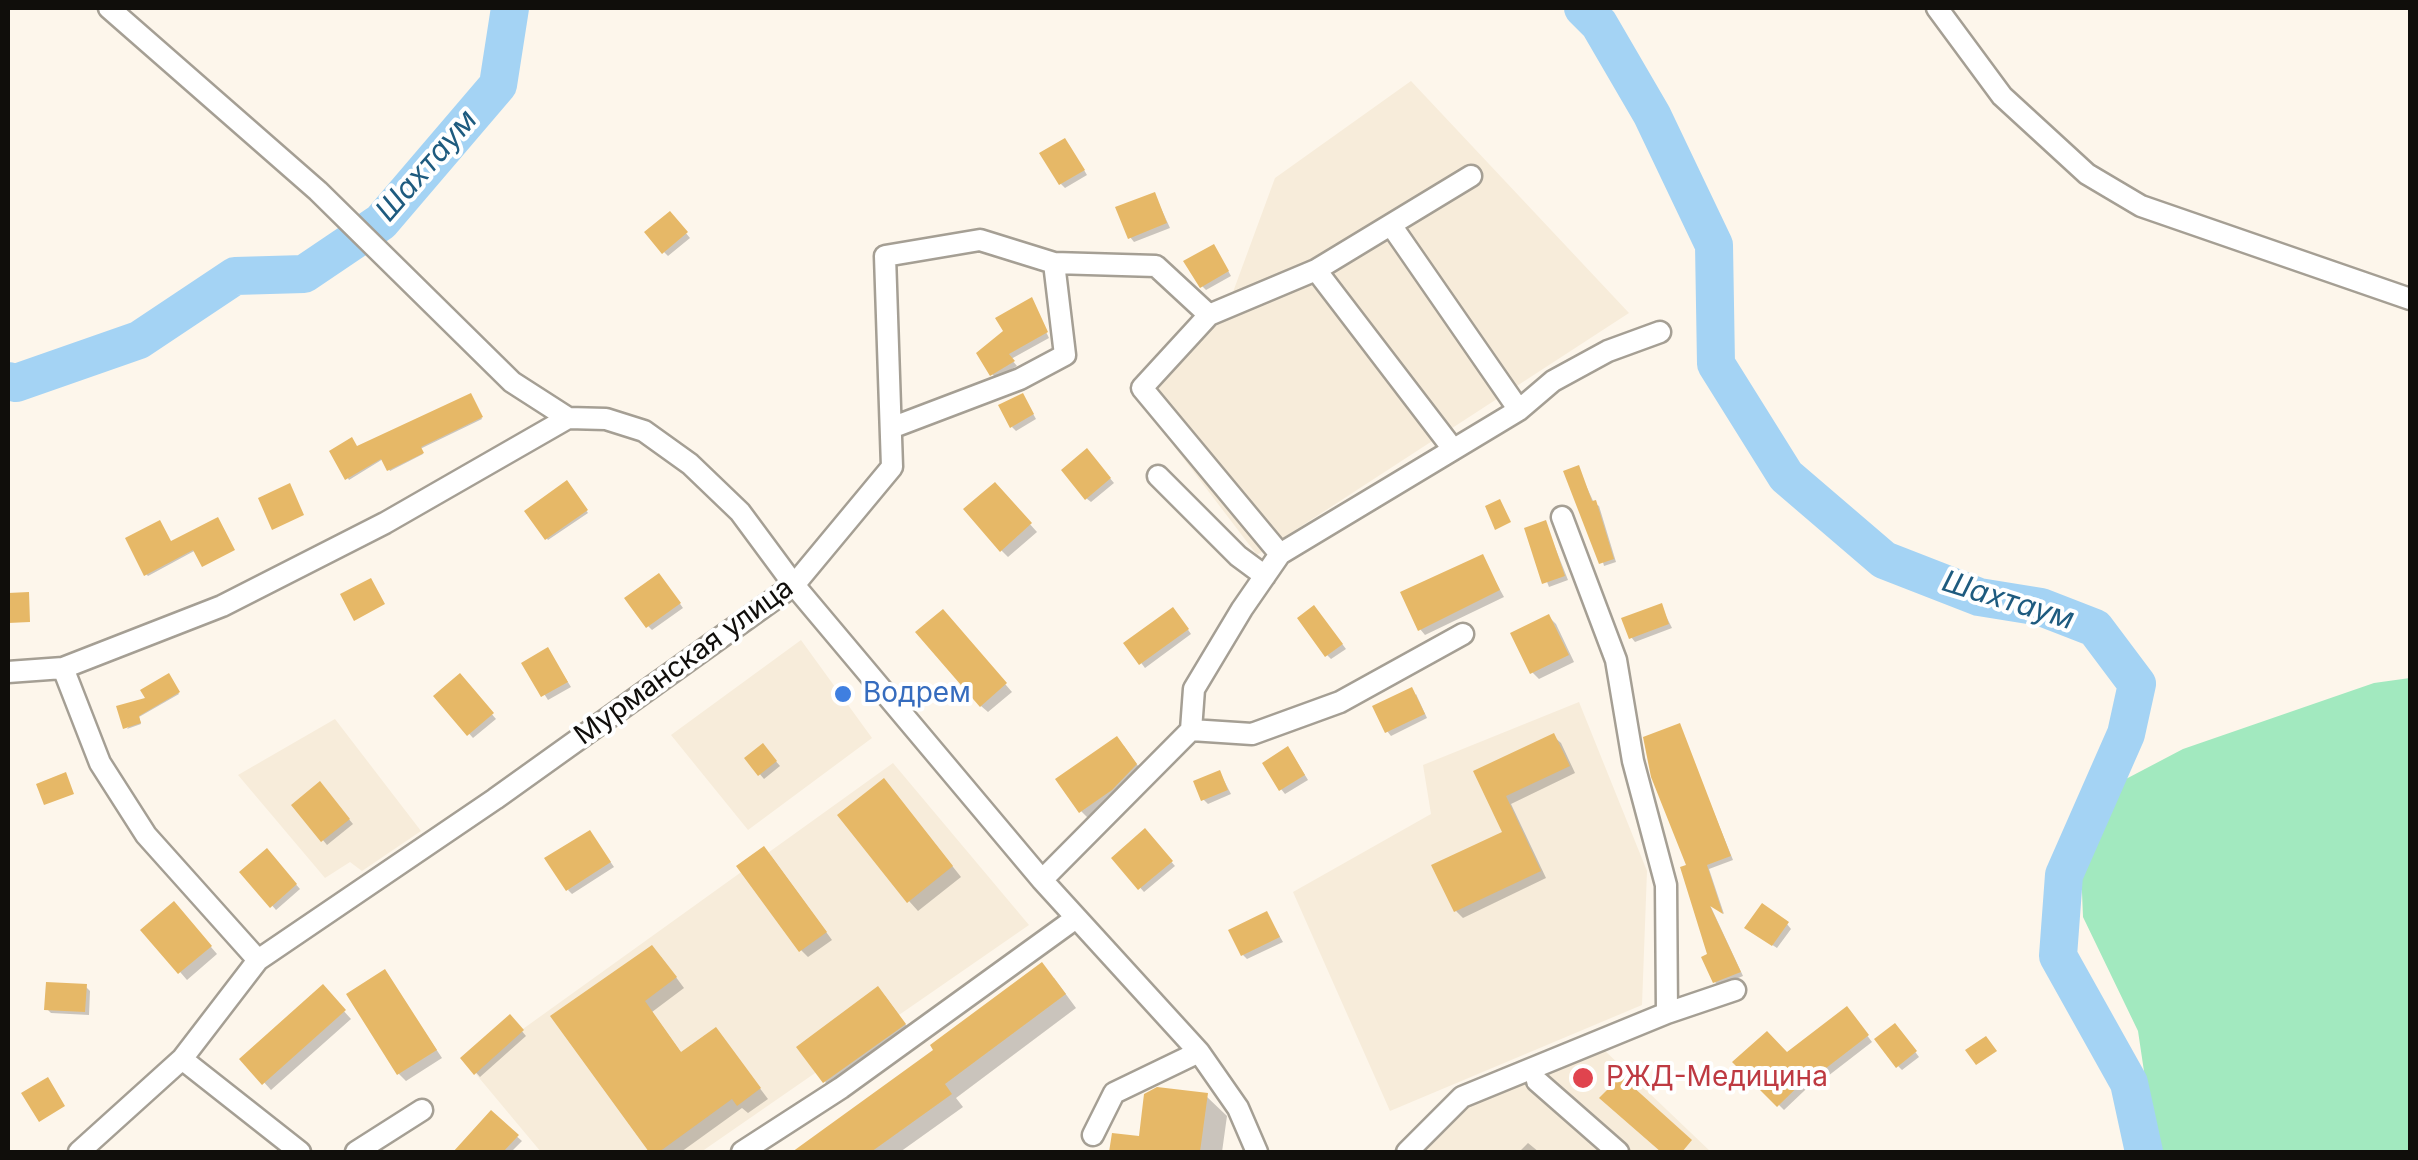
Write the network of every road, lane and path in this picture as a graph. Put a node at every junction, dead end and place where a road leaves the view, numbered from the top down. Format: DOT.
graph roads {
  1 [pos="109,8"];
  2 [pos="1936,8"];
  3 [pos="1471,176"];
  4 [pos="1391,225"];
  5 [pos="1054,264"];
  6 [pos="1316,270"];
  7 [pos="2410,298"];
  8 [pos="1208,315"];
  9 [pos="1660,332"];
  10 [pos="1519,410"];
  11 [pos="568,418"];
  12 [pos="891,428"];
  13 [pos="1453,449"];
  14 [pos="1158,476"];
  15 [pos="1562,517"];
  16 [pos="1280,554"];
  17 [pos="1266,576"];
  18 [pos="794,585"];
  19 [pos="1463,634"];
  20 [pos="64,668"];
  21 [pos="8,672"];
  22 [pos="1192,730"];
  23 [pos="1042,880"];
  24 [pos="1076,918"];
  25 [pos="258,960"];
  26 [pos="1736,990"];
  27 [pos="1667,1013"];
  28 [pos="1199,1052"];
  29 [pos="182,1059"];
  30 [pos="1537,1081"];
  31 [pos="422,1110"];
  32 [pos="1092,1135"];
  33 [pos="79,1152"];
  34 [pos="300,1152"];
  35 [pos="356,1152"];
  36 [pos="742,1152"];
  37 [pos="1257,1152"];
  38 [pos="1406,1152"];
  39 [pos="1618,1152"];
  1 -- 11 [label="street"];
  2 -- 7 [label="street"];
  3 -- 4 [label="street"];
  4 -- 6 [label="street"];
  4 -- 10 [label="street"];
  5 -- 8 [label="street, Мурманская улица"];
  5 -- 12 [label="street"];
  5 -- 12 [label="street, Мурманская улица"];
  6 -- 8 [label="street"];
  6 -- 13 [label="street"];
  8 -- 16 [label="street"];
  9 -- 10 [label="street"];
  10 -- 13 [label="street"];
  11 -- 18 [label="street"];
  11 -- 20 [label="street"];
  12 -- 18 [label="street, Мурманская улица"];
  13 -- 16 [label="street"];
  14 -- 17 [label="street"];
  15 -- 27 [label="street"];
  16 -- 17 [label="street"];
  17 -- 22 [label="street"];
  18 -- 23 [label="street"];
  18 -- 25 [label="street, Мурманская улица"];
  19 -- 22 [label="street"];
  20 -- 21 [label="street"];
  20 -- 25 [label="street"];
  22 -- 23 [label="street"];
  23 -- 24 [label="street"];
  24 -- 28 [label="street"];
  24 -- 36 [label="street"];
  25 -- 29 [label="street, Мурманская улица"];
  26 -- 27 [label="street"];
  27 -- 38 [label="street"];
  28 -- 32 [label="street"];
  28 -- 37 [label="street"];
  29 -- 33 [label="street, Мурманская улица"];
  29 -- 34 [label="street"];
  30 -- 39 [label="street"];
  31 -- 35 [label="street"];
}
